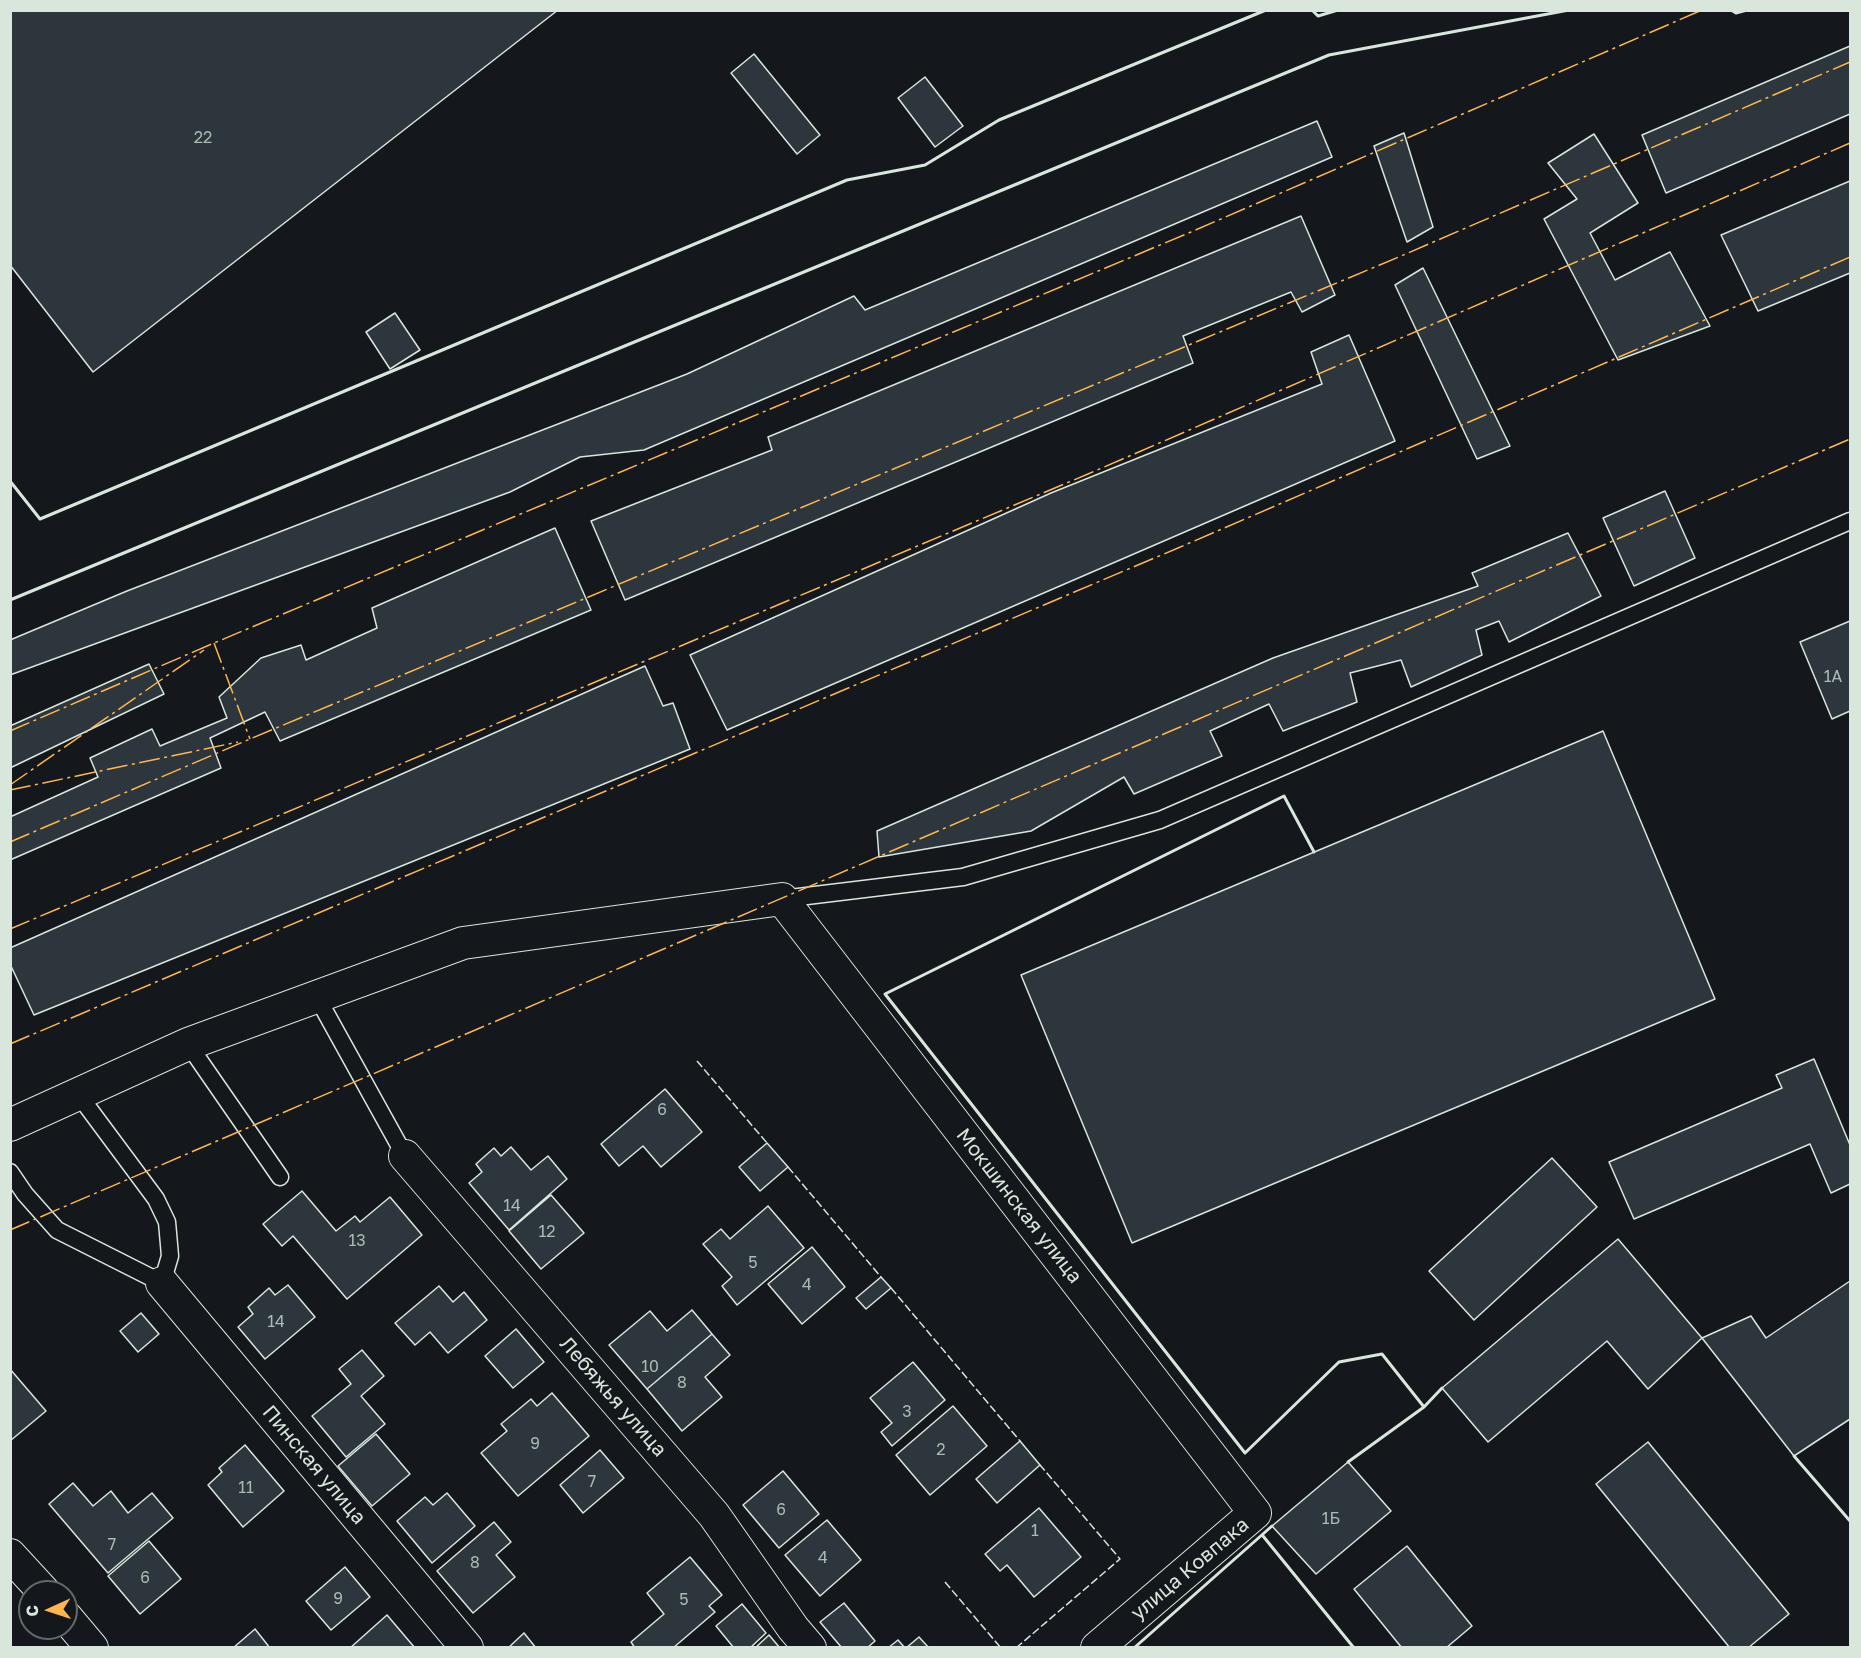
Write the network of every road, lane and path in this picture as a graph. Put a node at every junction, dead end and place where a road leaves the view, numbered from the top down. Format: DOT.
graph roads {
  1 [pos="1851,521"];
  2 [pos="782,899"];
  3 [pos="317,997"];
  4 [pos="188,1044"];
  5 [pos="78,1094"];
  6 [pos="10,1125"];
  7 [pos="405,1156"];
  8 [pos="10,1172"];
  9 [pos="280,1177"];
  10 [pos="162,1283"];
  11 [pos="1256,1513"];
  12 [pos="10,1555"];
  13 [pos="33,1580"];
  14 [pos="78,1631"];
  15 [pos="92,1647"];
  16 [pos="467,1647"];
  17 [pos="810,1647"];
  18 [pos="1097,1647"];
  1 -- 2 [label="lane"];
  2 -- 3 [label="street"];
  2 -- 11 [label="street, Мокшинская улица"];
  3 -- 4 [label="street"];
  3 -- 7 [label="lane"];
  4 -- 5 [label="street"];
  4 -- 9 [label="lane"];
  5 -- 6 [label="street"];
  5 -- 10 [label="lane"];
  7 -- 17 [label="street, Лебяжья улица"];
  8 -- 10 [label="lane"];
  10 -- 16 [label="street, Пинская улица"];
  11 -- 18 [label="street, улица Ковпака"];
  12 -- 13 [label="street"];
  14 -- 15 [label="street"];
}
